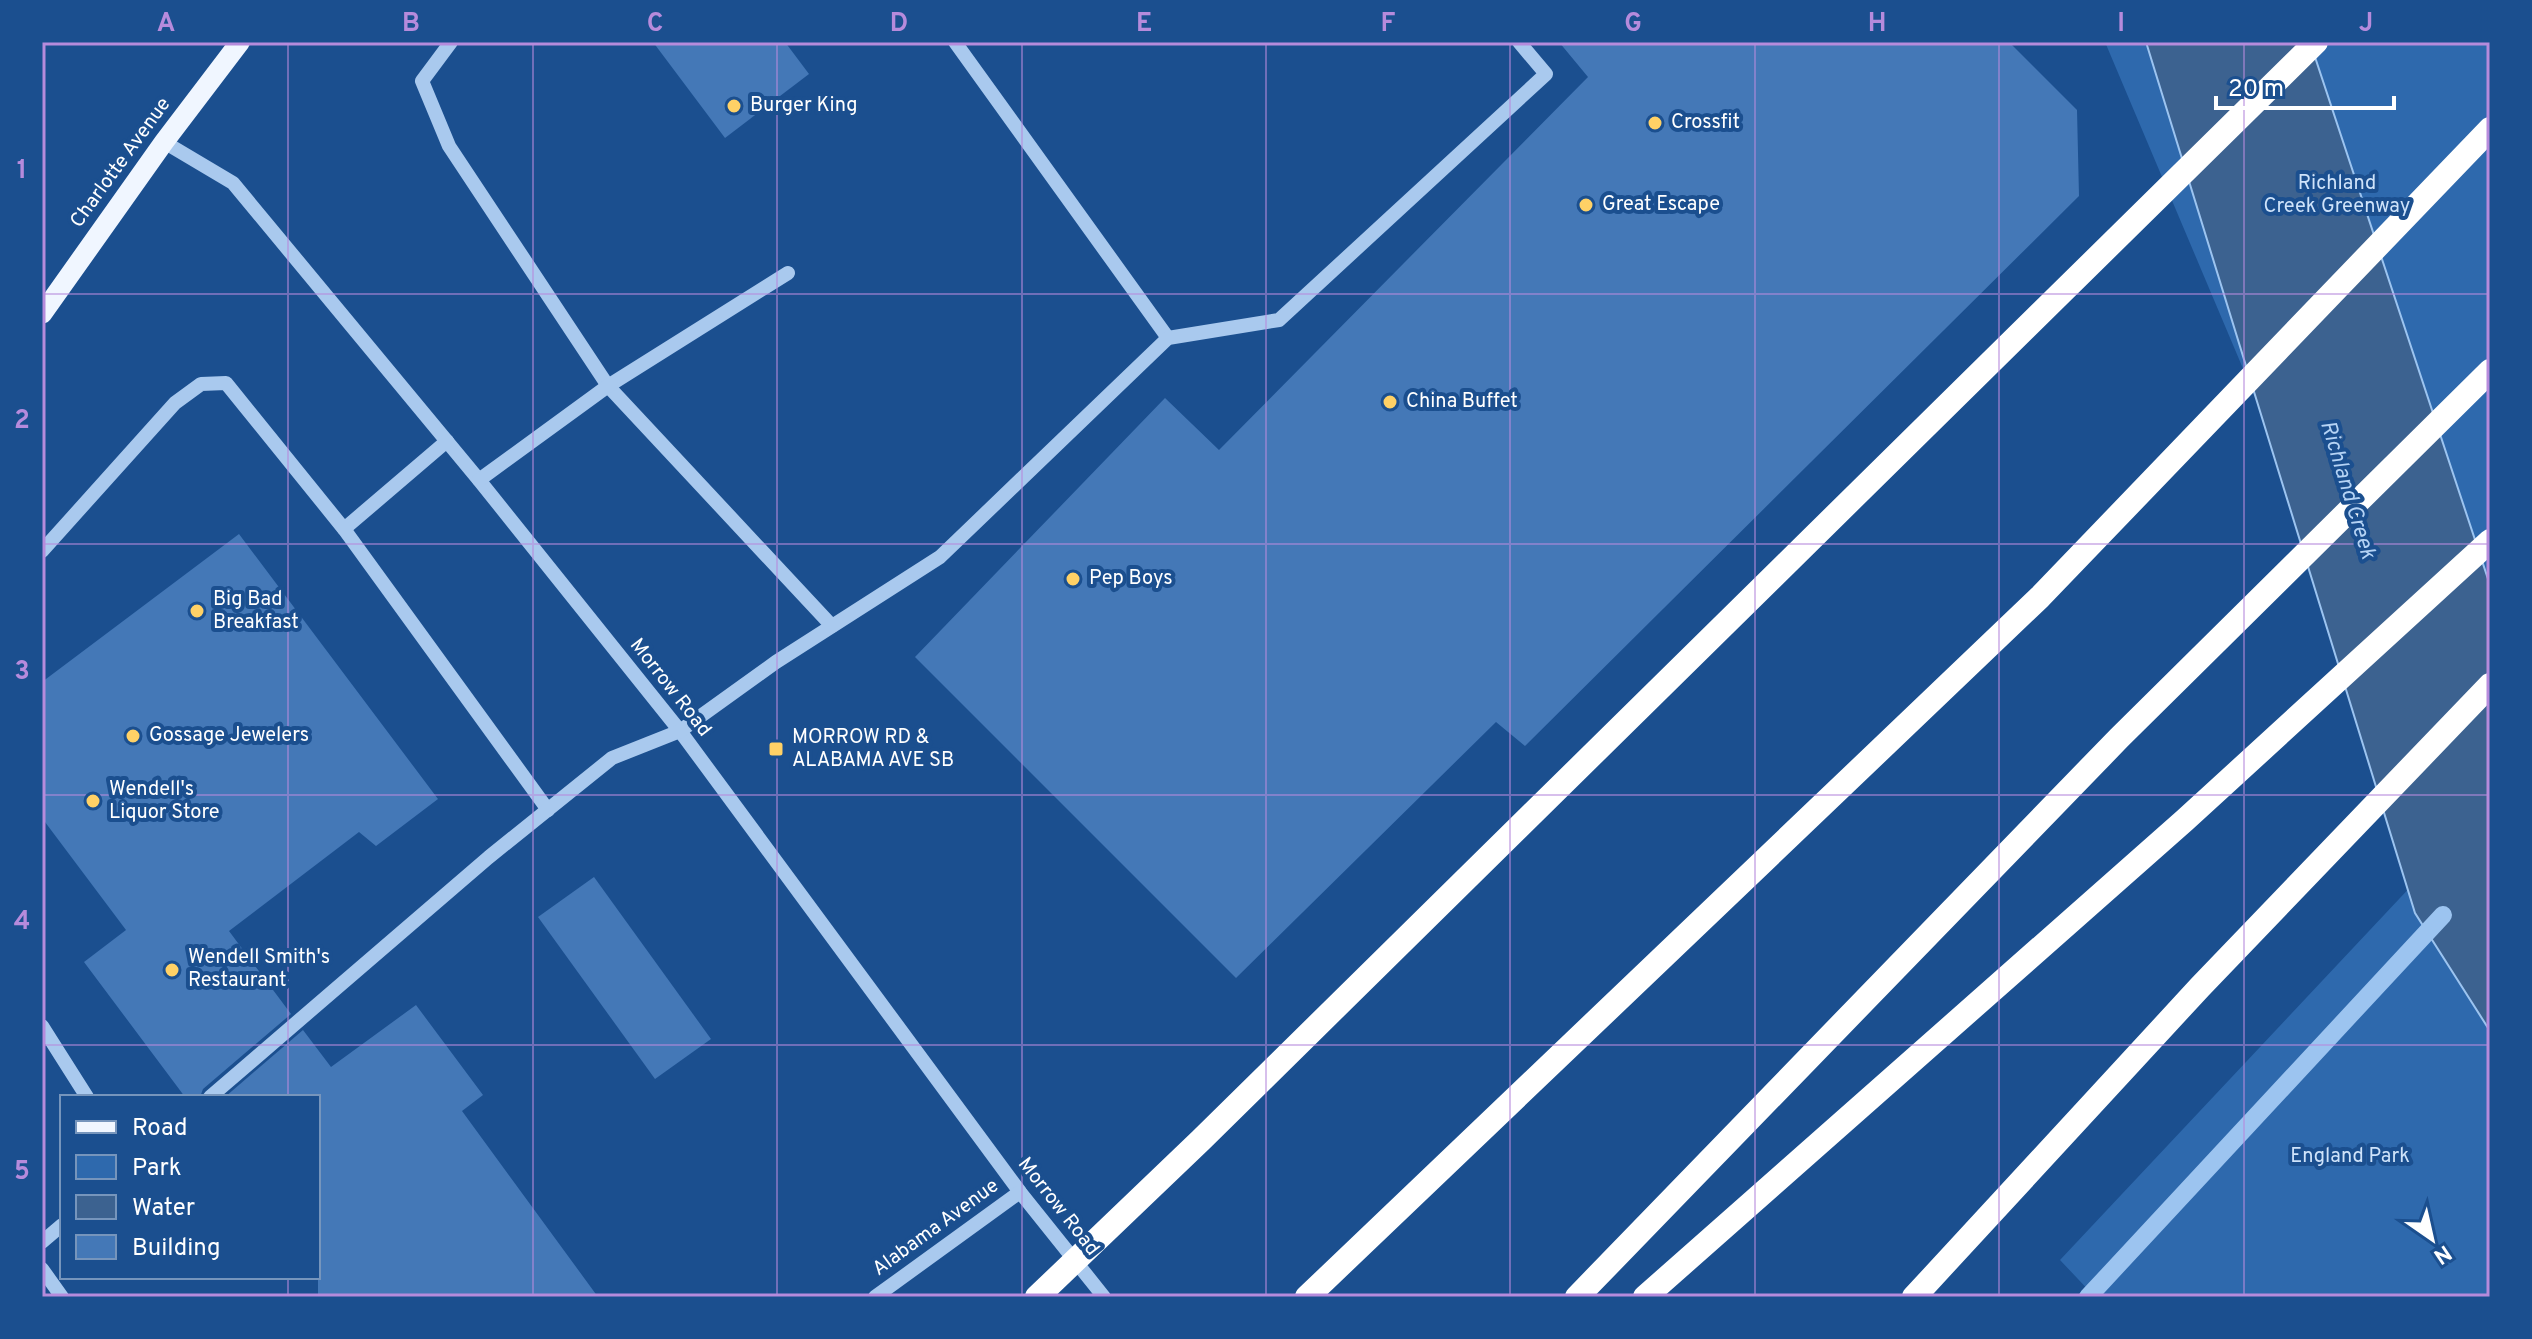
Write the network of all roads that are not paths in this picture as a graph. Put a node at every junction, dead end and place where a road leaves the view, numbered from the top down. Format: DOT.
graph roads {
  1 [pos="240,42"];
  2 [pos="451,42"];
  3 [pos="955,42"];
  4 [pos="1519,42"];
  5 [pos="2316,42"];
  6 [pos="2490,129"];
  7 [pos="164,142"];
  8 [pos="788,273"];
  9 [pos="42,314"];
  10 [pos="1168,338"];
  11 [pos="2490,371"];
  12 [pos="608,386"];
  13 [pos="447,441"];
  14 [pos="479,480"];
  15 [pos="344,529"];
  16 [pos="2490,541"];
  17 [pos="42,551"];
  18 [pos="832,626"];
  19 [pos="2490,685"];
  20 [pos="680,731"];
  21 [pos="548,810"];
  22 [pos="42,1026"];
  23 [pos="86,1095"];
  24 [pos="212,1095"];
  25 [pos="1020,1192"];
  26 [pos="60,1227"];
  27 [pos="42,1242"];
  28 [pos="42,1269"];
  29 [pos="62,1297"];
  30 [pos="875,1297"];
  31 [pos="1037,1297"];
  32 [pos="1104,1297"];
  33 [pos="1307,1297"];
  34 [pos="1577,1297"];
  35 [pos="1645,1297"];
  36 [pos="1914,1297"];
  1 -- 7 [label="main road, Charlotte Avenue"];
  2 -- 12 [label="street"];
  3 -- 10 [label="street"];
  4 -- 10 [label="street"];
  5 -- 31 [label="highway"];
  6 -- 33 [label="highway"];
  7 -- 9 [label="main road, Charlotte Avenue"];
  7 -- 13 [label="street, Morrow Road"];
  8 -- 12 [label="street"];
  10 -- 18 [label="street"];
  11 -- 34 [label="highway"];
  12 -- 14 [label="street"];
  12 -- 18 [label="street"];
  13 -- 14 [label="street, Morrow Road"];
  13 -- 15 [label="street"];
  14 -- 20 [label="street, Morrow Road"];
  15 -- 17 [label="street"];
  15 -- 21 [label="street"];
  16 -- 35 [label="highway"];
  18 -- 20 [label="street"];
  19 -- 36 [label="highway"];
  20 -- 21 [label="street"];
  20 -- 25 [label="street, Morrow Road"];
  21 -- 24 [label="street"];
  22 -- 23 [label="street"];
  25 -- 30 [label="street, Alabama Avenue"];
  25 -- 32 [label="street, Morrow Road"];
  26 -- 27 [label="street"];
  28 -- 29 [label="street"];
}
